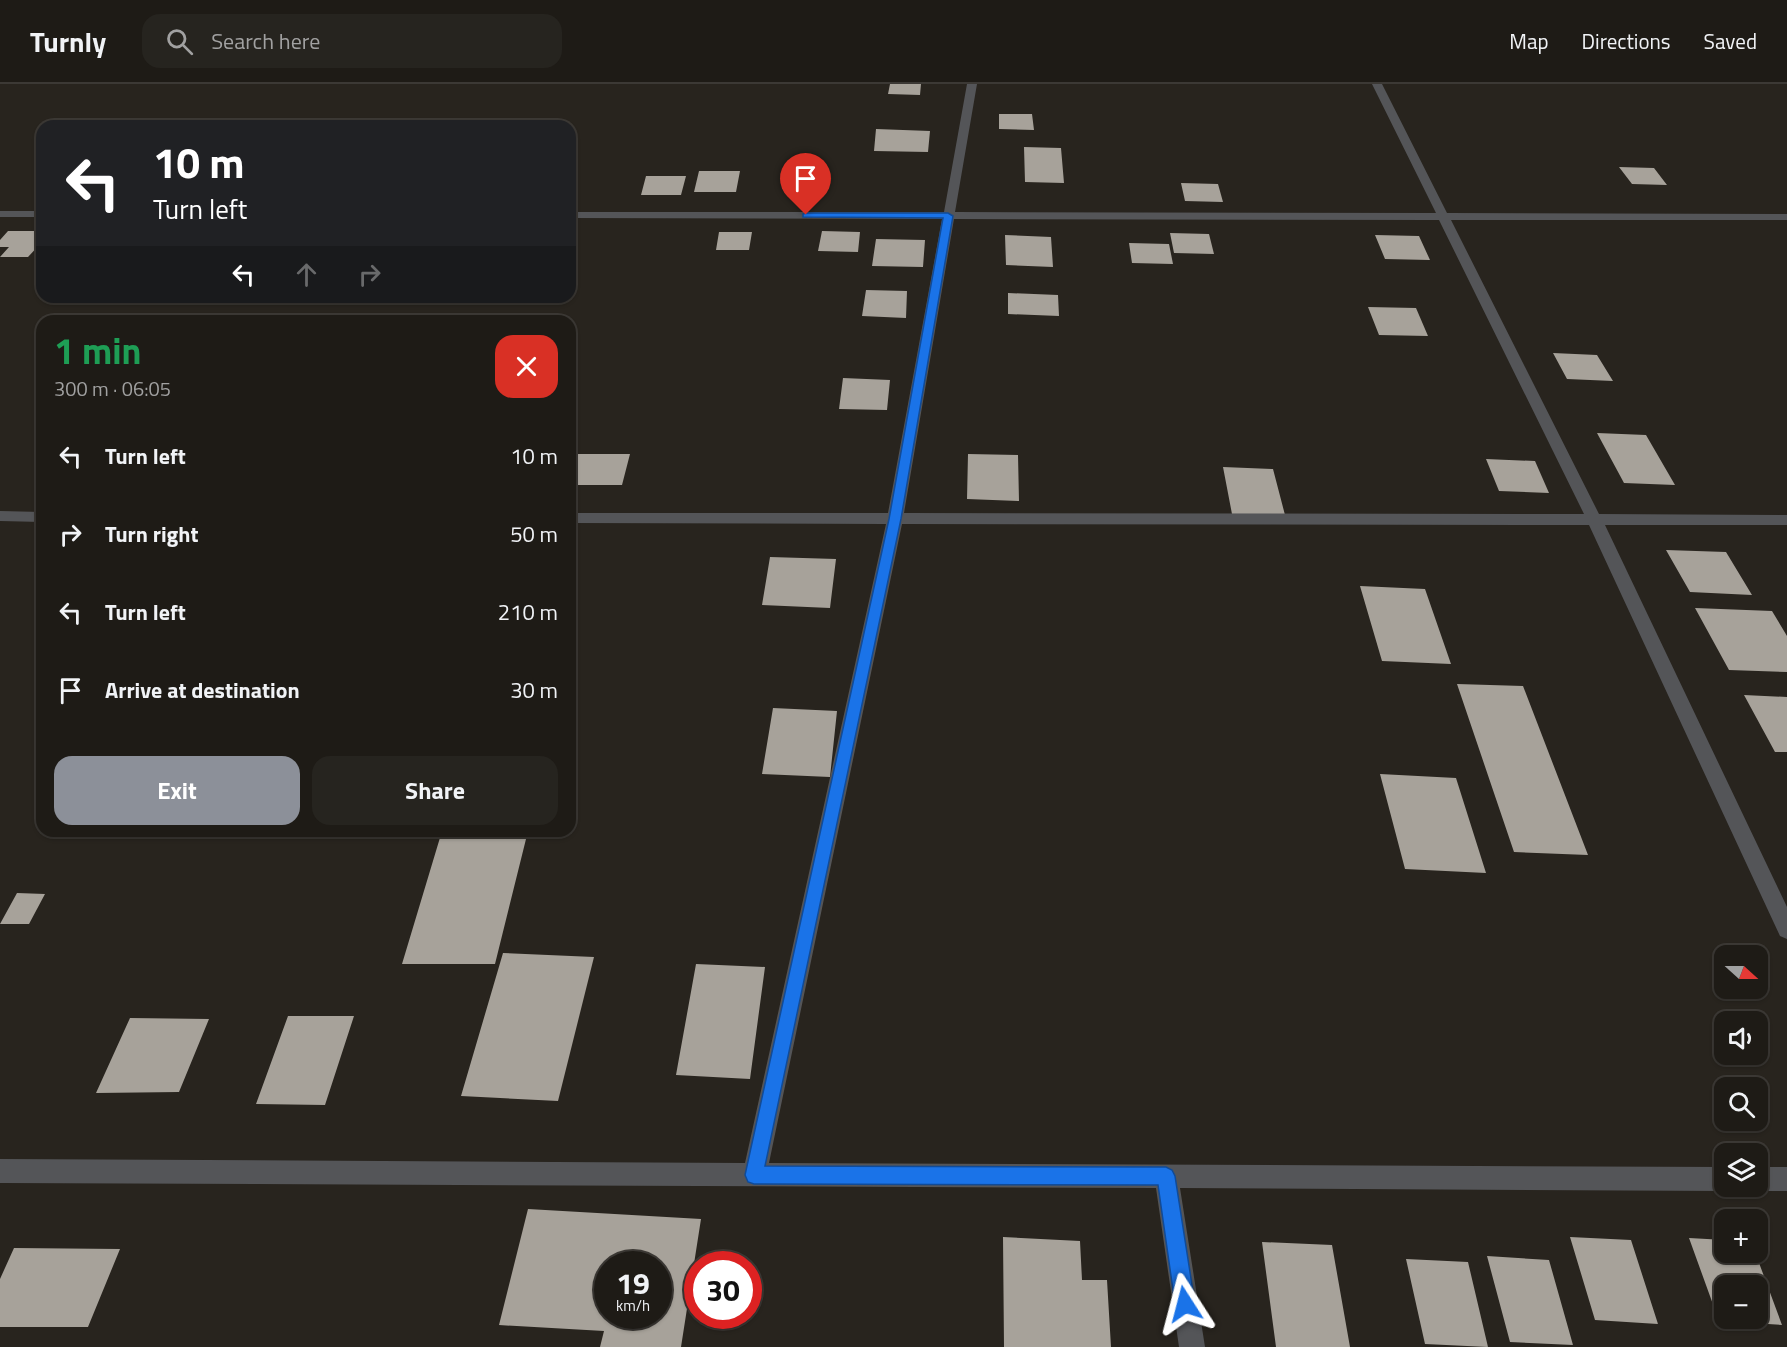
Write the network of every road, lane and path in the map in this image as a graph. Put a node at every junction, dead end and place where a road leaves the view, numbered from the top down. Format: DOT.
graph roads {
  1 [pos="972,84"];
  2 [pos="1377,84"];
  3 [pos="0,214"];
  4 [pos="36,214"];
  5 [pos="576,215"];
  6 [pos="948,216"];
  7 [pos="1443,217"];
  8 [pos="1787,218"];
  9 [pos="0,516"];
  10 [pos="36,517"];
  11 [pos="576,518"];
  12 [pos="895,519"];
  13 [pos="1787,520"];
  14 [pos="1595,521"];
  15 [pos="1787,929"];
  16 [pos="0,1171"];
  17 [pos="754,1175"];
  18 [pos="1166,1176"];
  19 [pos="1714,1179"];
  20 [pos="1768,1179"];
  21 [pos="1787,1179"];
  22 [pos="1192,1347"];
  1 -- 6 [label="street"];
  2 -- 7 [label="street"];
  3 -- 4 [label="street"];
  5 -- 6 [label="street"];
  6 -- 7 [label="street"];
  6 -- 12 [label="street"];
  7 -- 8 [label="street"];
  7 -- 14 [label="street"];
  9 -- 10 [label="street"];
  11 -- 12 [label="street"];
  12 -- 14 [label="street"];
  12 -- 17 [label="street"];
  13 -- 14 [label="street"];
  14 -- 15 [label="street"];
  16 -- 17 [label="street"];
  17 -- 18 [label="street"];
  18 -- 19 [label="street"];
  18 -- 22 [label="street"];
  20 -- 21 [label="street"];
}
